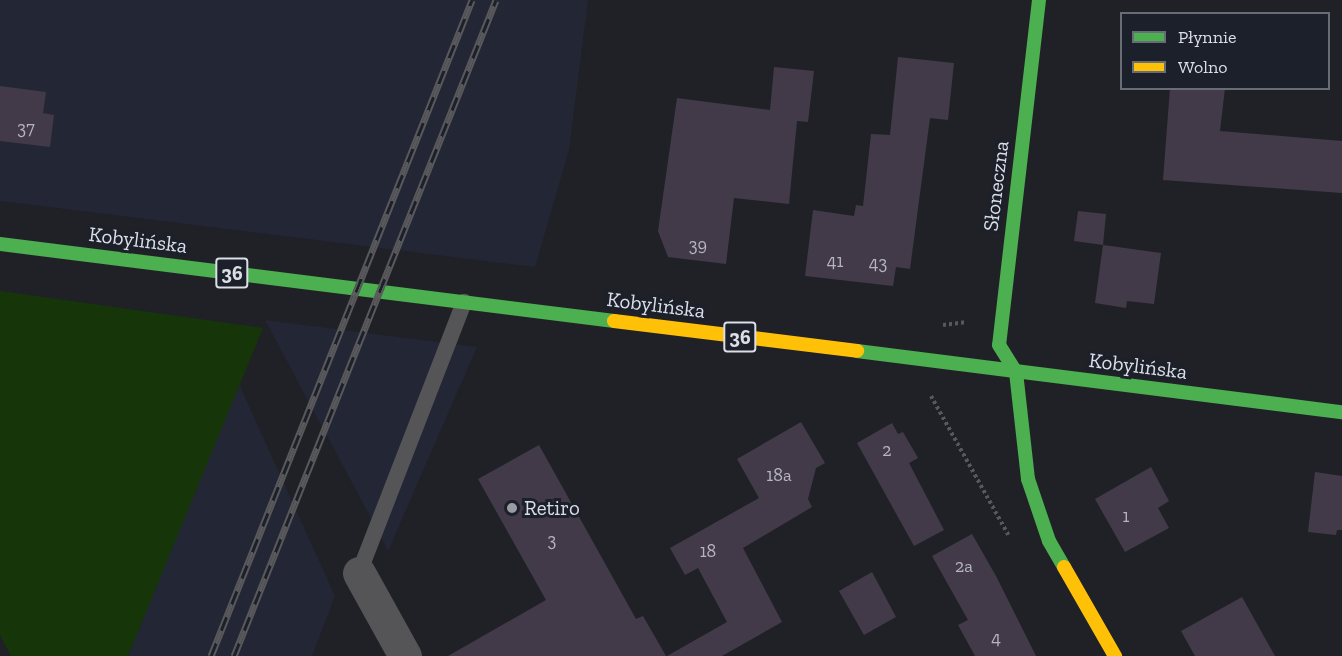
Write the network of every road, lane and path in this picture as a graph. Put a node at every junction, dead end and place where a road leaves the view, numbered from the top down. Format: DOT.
graph roads {
  1 [pos="1039,0"];
  2 [pos="0,244"];
  3 [pos="464,302"];
  4 [pos="970,312"];
  5 [pos="939,325"];
  6 [pos="1016,372"];
  7 [pos="929,393"];
  8 [pos="1342,412"];
  9 [pos="1016,548"];
  10 [pos="359,573"];
  11 [pos="405,656"];
  12 [pos="1114,656"];
  1 -- 6 [label="main road, Słoneczna"];
  2 -- 3 [label="main road, Kobylińska / 36"];
  3 -- 6 [label="main road, Kobylińska / 36"];
  3 -- 10 [label="lane"];
  4 -- 5 [label="path"];
  6 -- 8 [label="main road, Kobylińska / 36"];
  6 -- 12 [label="main road"];
  7 -- 9 [label="path"];
  10 -- 11 [label="street"];
}
